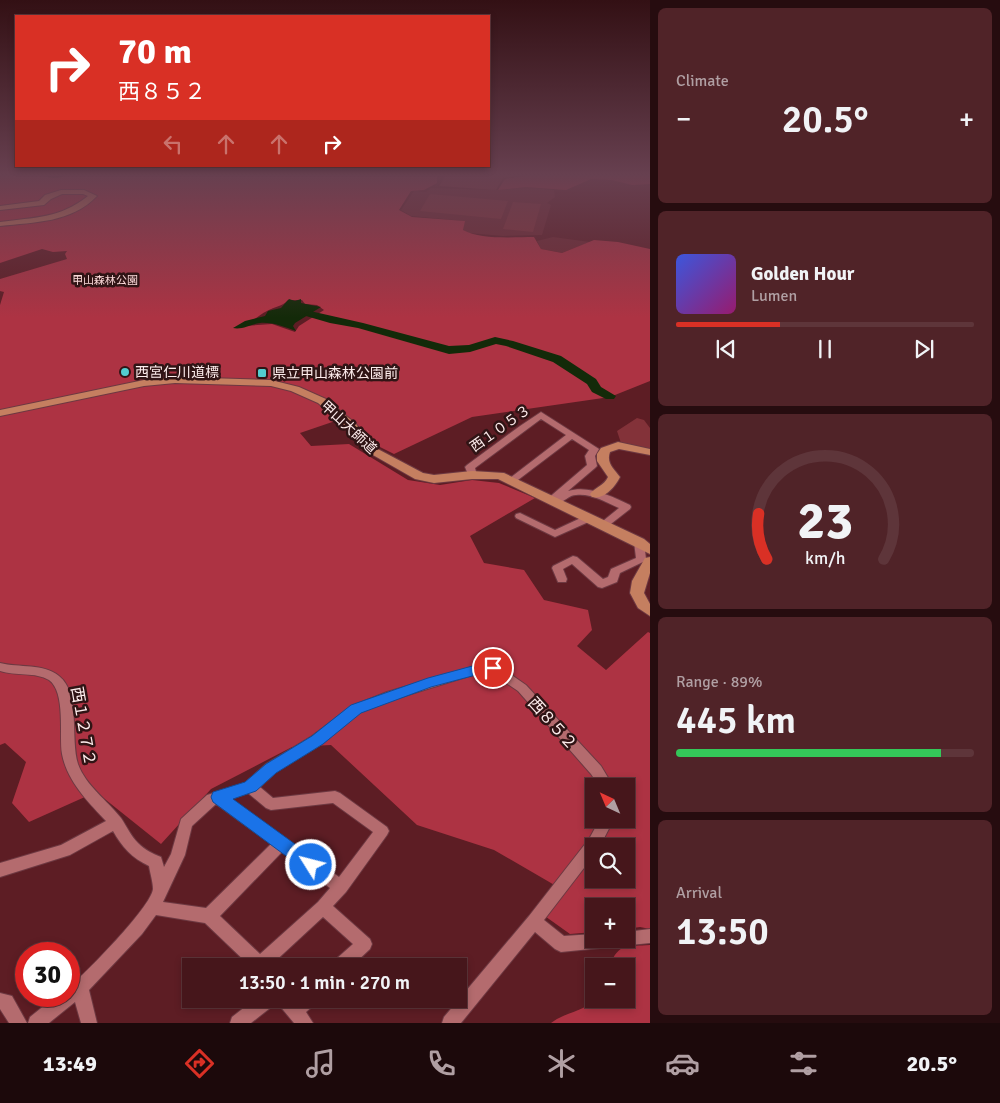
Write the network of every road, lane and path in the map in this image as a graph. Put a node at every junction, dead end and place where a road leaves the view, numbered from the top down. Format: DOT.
graph roads {
  1 [pos="25,223"];
  2 [pos="0,224"];
  3 [pos="0,413"];
  4 [pos="572,435"];
  5 [pos="650,452"];
  6 [pos="472,475"];
  7 [pos="511,481"];
  8 [pos="596,494"];
  9 [pos="555,502"];
  10 [pos="520,516"];
  11 [pos="589,518"];
  12 [pos="604,525"];
  13 [pos="639,542"];
  14 [pos="650,550"];
  15 [pos="650,561"];
  16 [pos="562,579"];
  17 [pos="650,611"];
  18 [pos="0,668"];
  19 [pos="601,778"];
  20 [pos="250,787"];
  21 [pos="218,797"];
  22 [pos="116,823"];
  23 [pos="602,828"];
  24 [pos="281,843"];
  25 [pos="0,870"];
  26 [pos="341,887"];
  27 [pos="160,889"];
  28 [pos="323,906"];
  29 [pos="152,907"];
  30 [pos="209,916"];
  31 [pos="534,922"];
  32 [pos="650,936"];
  33 [pos="635,938"];
  34 [pos="585,942"];
  35 [pos="253,958"];
  36 [pos="269,958"];
  37 [pos="349,958"];
  38 [pos="80,988"];
  39 [pos="0,1001"];
  40 [pos="56,1007"];
  41 [pos="257,1008"];
  42 [pos="19,1023"];
  43 [pos="36,1023"];
  44 [pos="89,1023"];
  45 [pos="238,1023"];
  46 [pos="450,1023"];
  1 -- 2 [label="street"];
  3 -- 6 [label="street, 甲山大師道"];
  4 -- 6 [label="street, 西１０５３"];
  4 -- 7 [label="street"];
  4 -- 9 [label="street, 西１０５３"];
  5 -- 8 [label="street"];
  6 -- 7 [label="street, 甲山大師道"];
  7 -- 9 [label="street, 甲山大師道"];
  8 -- 9 [label="street"];
  8 -- 12 [label="street"];
  9 -- 11 [label="street, 甲山大師道"];
  10 -- 11 [label="street"];
  11 -- 12 [label="street, 甲山大師道"];
  12 -- 13 [label="street, 甲山大師道"];
  13 -- 14 [label="street, 甲山大師道"];
  13 -- 16 [label="street"];
  15 -- 17 [label="street"];
  18 -- 22 [label="street, 西１２７２"];
  19 -- 20 [label="street, 西８５２"];
  20 -- 21 [label="street, 西８５２"];
  20 -- 26 [label="street"];
  21 -- 24 [label="street"];
  21 -- 27 [label="street, 西８５２"];
  22 -- 25 [label="street"];
  22 -- 27 [label="street"];
  23 -- 31 [label="street"];
  24 -- 26 [label="street"];
  24 -- 30 [label="street"];
  26 -- 28 [label="street"];
  27 -- 29 [label="street, 西８５２"];
  28 -- 36 [label="street"];
  28 -- 37 [label="street"];
  29 -- 30 [label="street"];
  29 -- 38 [label="street, 西８５２"];
  30 -- 35 [label="street"];
  31 -- 34 [label="street"];
  31 -- 46 [label="street"];
  32 -- 33 [label="street"];
  38 -- 44 [label="street"];
  39 -- 42 [label="street"];
  40 -- 43 [label="street, 西８５２"];
  41 -- 45 [label="street"];
}
